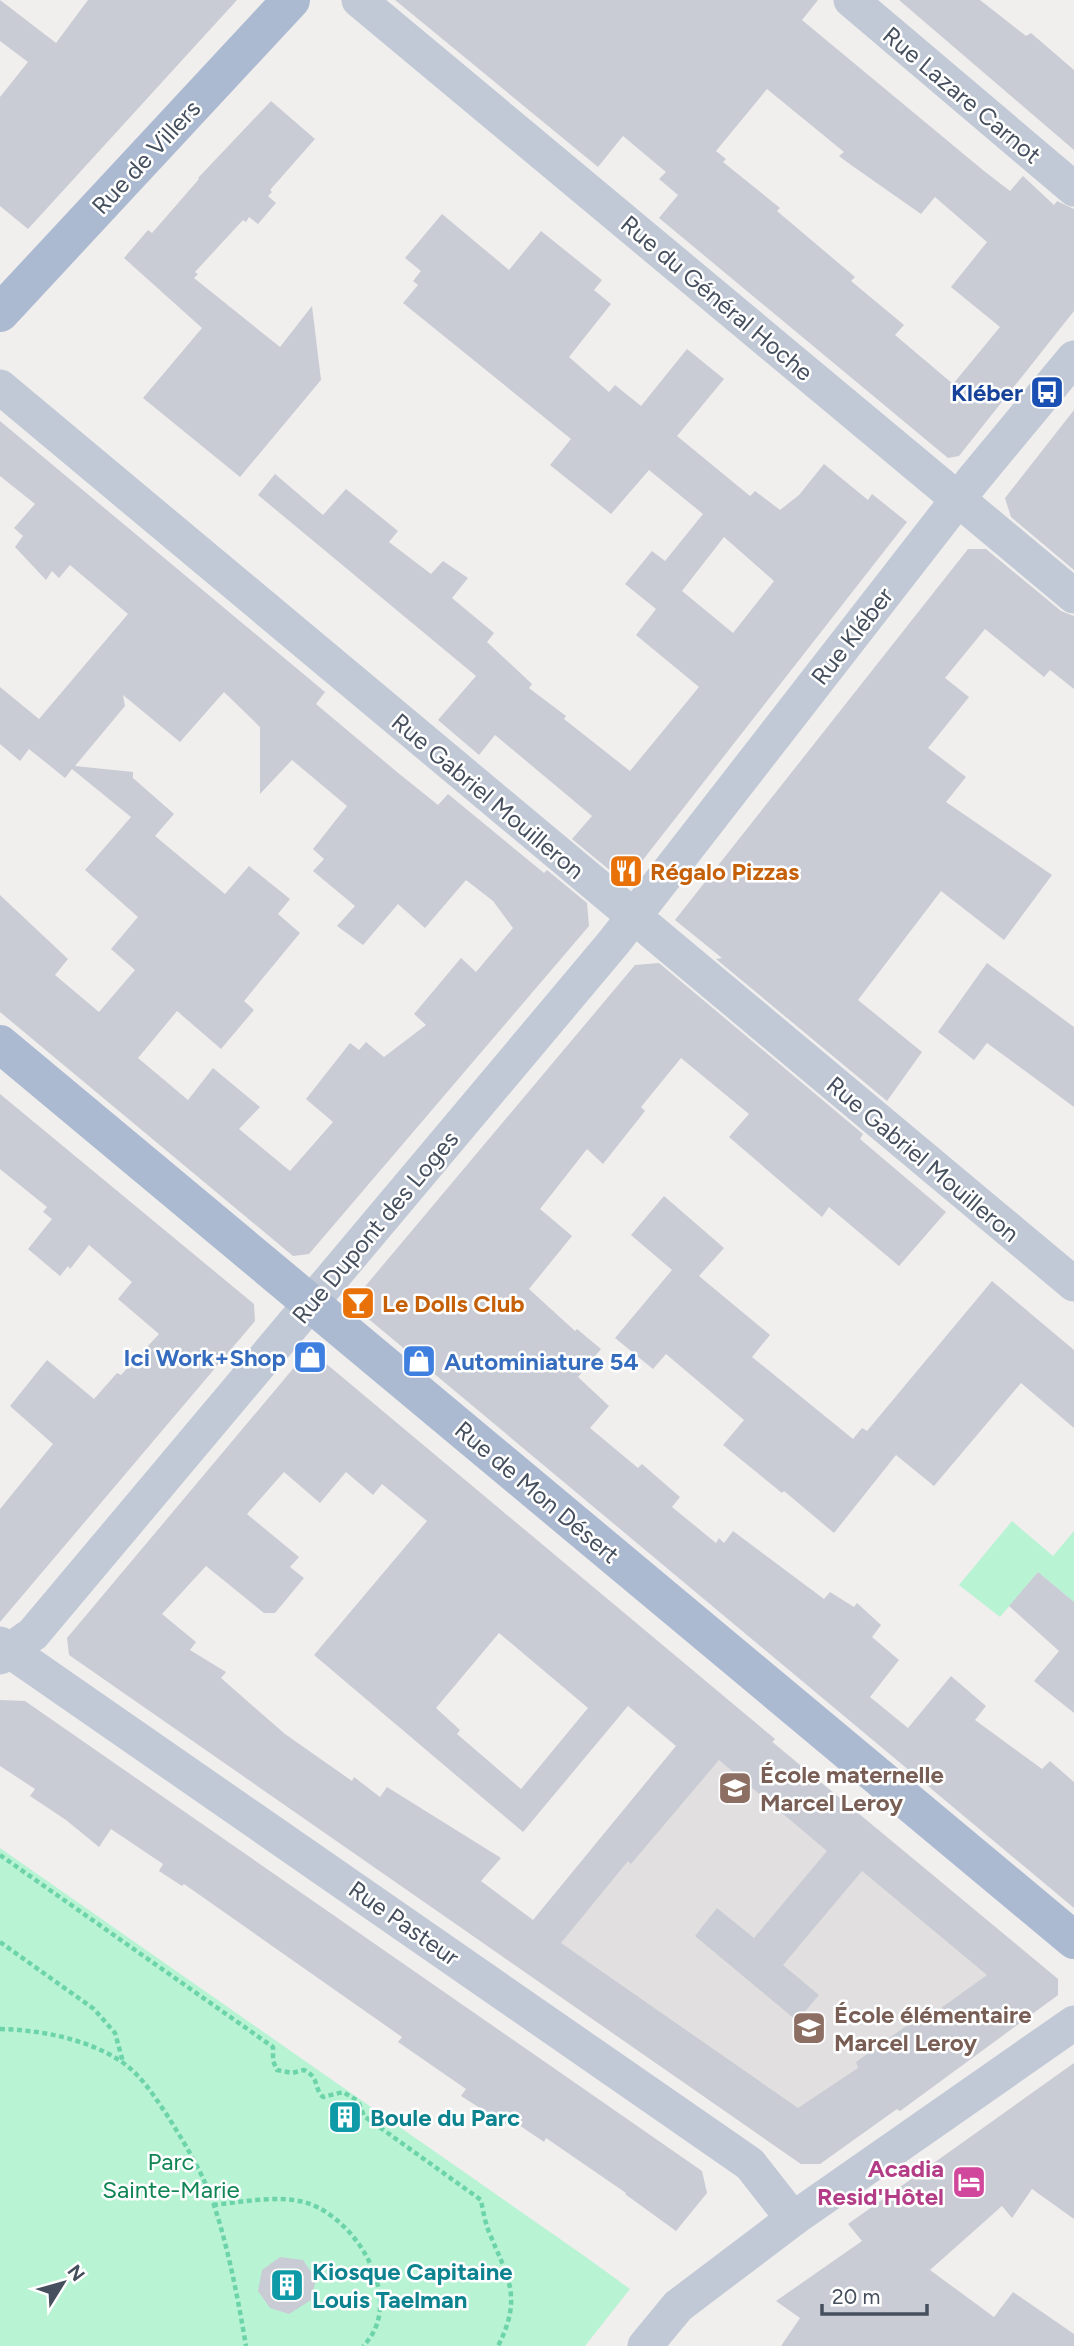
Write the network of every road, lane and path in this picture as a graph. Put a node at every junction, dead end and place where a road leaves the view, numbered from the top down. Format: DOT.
graph roads {
  1 [pos="291,0"];
  2 [pos="359,0"];
  3 [pos="851,0"];
  4 [pos="1074,190"];
  5 [pos="0,313"];
  6 [pos="1074,358"];
  7 [pos="0,387"];
  8 [pos="959,499"];
  9 [pos="1074,596"];
  10 [pos="634,917"];
  11 [pos="0,1044"];
  12 [pos="1074,1284"];
  13 [pos="311,1304"];
  14 [pos="3,1650"];
  15 [pos="0,1855"];
  16 [pos="1074,1940"];
  17 [pos="0,1942"];
  18 [pos="1074,2023"];
  19 [pos="0,2029"];
  20 [pos="124,2063"];
  21 [pos="214,2205"];
  22 [pos="793,2220"];
  23 [pos="246,2346"];
  24 [pos="363,2346"];
  25 [pos="498,2346"];
  26 [pos="645,2346"];
  1 -- 5 [label="main road, Rue de Villers"];
  2 -- 8 [label="street, Rue du Général Hoche"];
  3 -- 4 [label="street, Rue Lazare Carnot"];
  6 -- 8 [label="street, Rue Kléber"];
  7 -- 10 [label="street, Rue Gabriel Mouilleron"];
  8 -- 9 [label="street, Rue du Général Hoche"];
  8 -- 10 [label="street, Rue Kléber"];
  10 -- 12 [label="street, Rue Gabriel Mouilleron"];
  10 -- 13 [label="street, Rue Dupont des Loges"];
  11 -- 13 [label="main road, Rue de Mon Désert"];
  13 -- 14 [label="street, Rue Dupont des Loges"];
  13 -- 16 [label="main road, Rue de Mon Désert"];
  14 -- 22 [label="street, Rue Pasteur"];
  15 -- 25 [label="path"];
  17 -- 20 [label="path"];
  18 -- 22 [label="street"];
  19 -- 20 [label="path"];
  20 -- 21 [label="path"];
  21 -- 23 [label="path"];
  21 -- 24 [label="path"];
  22 -- 26 [label="street"];
}
